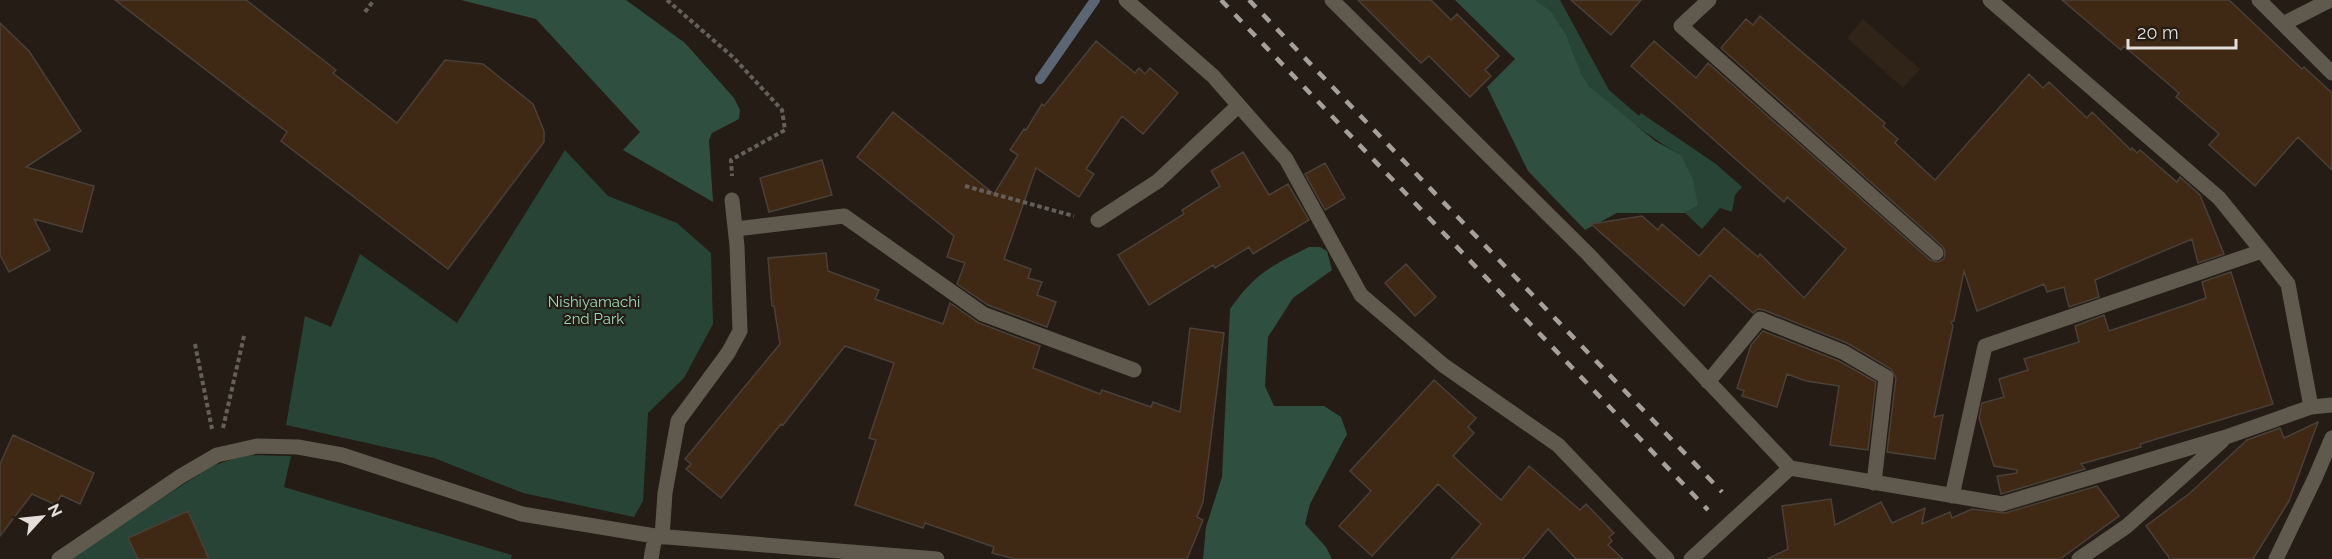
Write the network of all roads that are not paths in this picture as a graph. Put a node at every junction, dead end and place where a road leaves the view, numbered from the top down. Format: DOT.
graph roads {
  1 [pos="1126,0"];
  2 [pos="1332,0"];
  3 [pos="1709,0"];
  4 [pos="1990,0"];
  5 [pos="2259,0"];
  6 [pos="2330,0"];
  7 [pos="2283,24"];
  8 [pos="2332,73"];
  9 [pos="1238,106"];
  10 [pos="732,200"];
  11 [pos="1098,220"];
  12 [pos="736,229"];
  13 [pos="2262,250"];
  14 [pos="1936,253"];
  15 [pos="1134,370"];
  16 [pos="1708,382"];
  17 [pos="2332,405"];
  18 [pos="2311,407"];
  19 [pos="2226,437"];
  20 [pos="2332,438"];
  21 [pos="1790,468"];
  22 [pos="1874,483"];
  23 [pos="1952,496"];
  24 [pos="659,536"];
  25 [pos="798,553"];
  26 [pos="59,559"];
  27 [pos="651,559"];
  28 [pos="937,559"];
  29 [pos="1667,559"];
  30 [pos="1691,559"];
  31 [pos="2079,559"];
  32 [pos="2276,559"];
  1 -- 9 [label="street"];
  2 -- 16 [label="street"];
  3 -- 14 [label="street"];
  4 -- 13 [label="street"];
  5 -- 7 [label="street"];
  6 -- 7 [label="street"];
  7 -- 8 [label="street"];
  9 -- 11 [label="street"];
  9 -- 29 [label="street"];
  10 -- 12 [label="street"];
  12 -- 15 [label="street"];
  12 -- 24 [label="street"];
  13 -- 18 [label="street"];
  13 -- 23 [label="street"];
  16 -- 21 [label="street"];
  16 -- 22 [label="street"];
  17 -- 18 [label="street"];
  18 -- 19 [label="street"];
  19 -- 23 [label="street"];
  19 -- 31 [label="street"];
  20 -- 32 [label="street"];
  21 -- 22 [label="street"];
  21 -- 30 [label="street"];
  22 -- 23 [label="street"];
  24 -- 25 [label="street"];
  24 -- 26 [label="street"];
  24 -- 27 [label="street"];
  25 -- 28 [label="street"];
}
